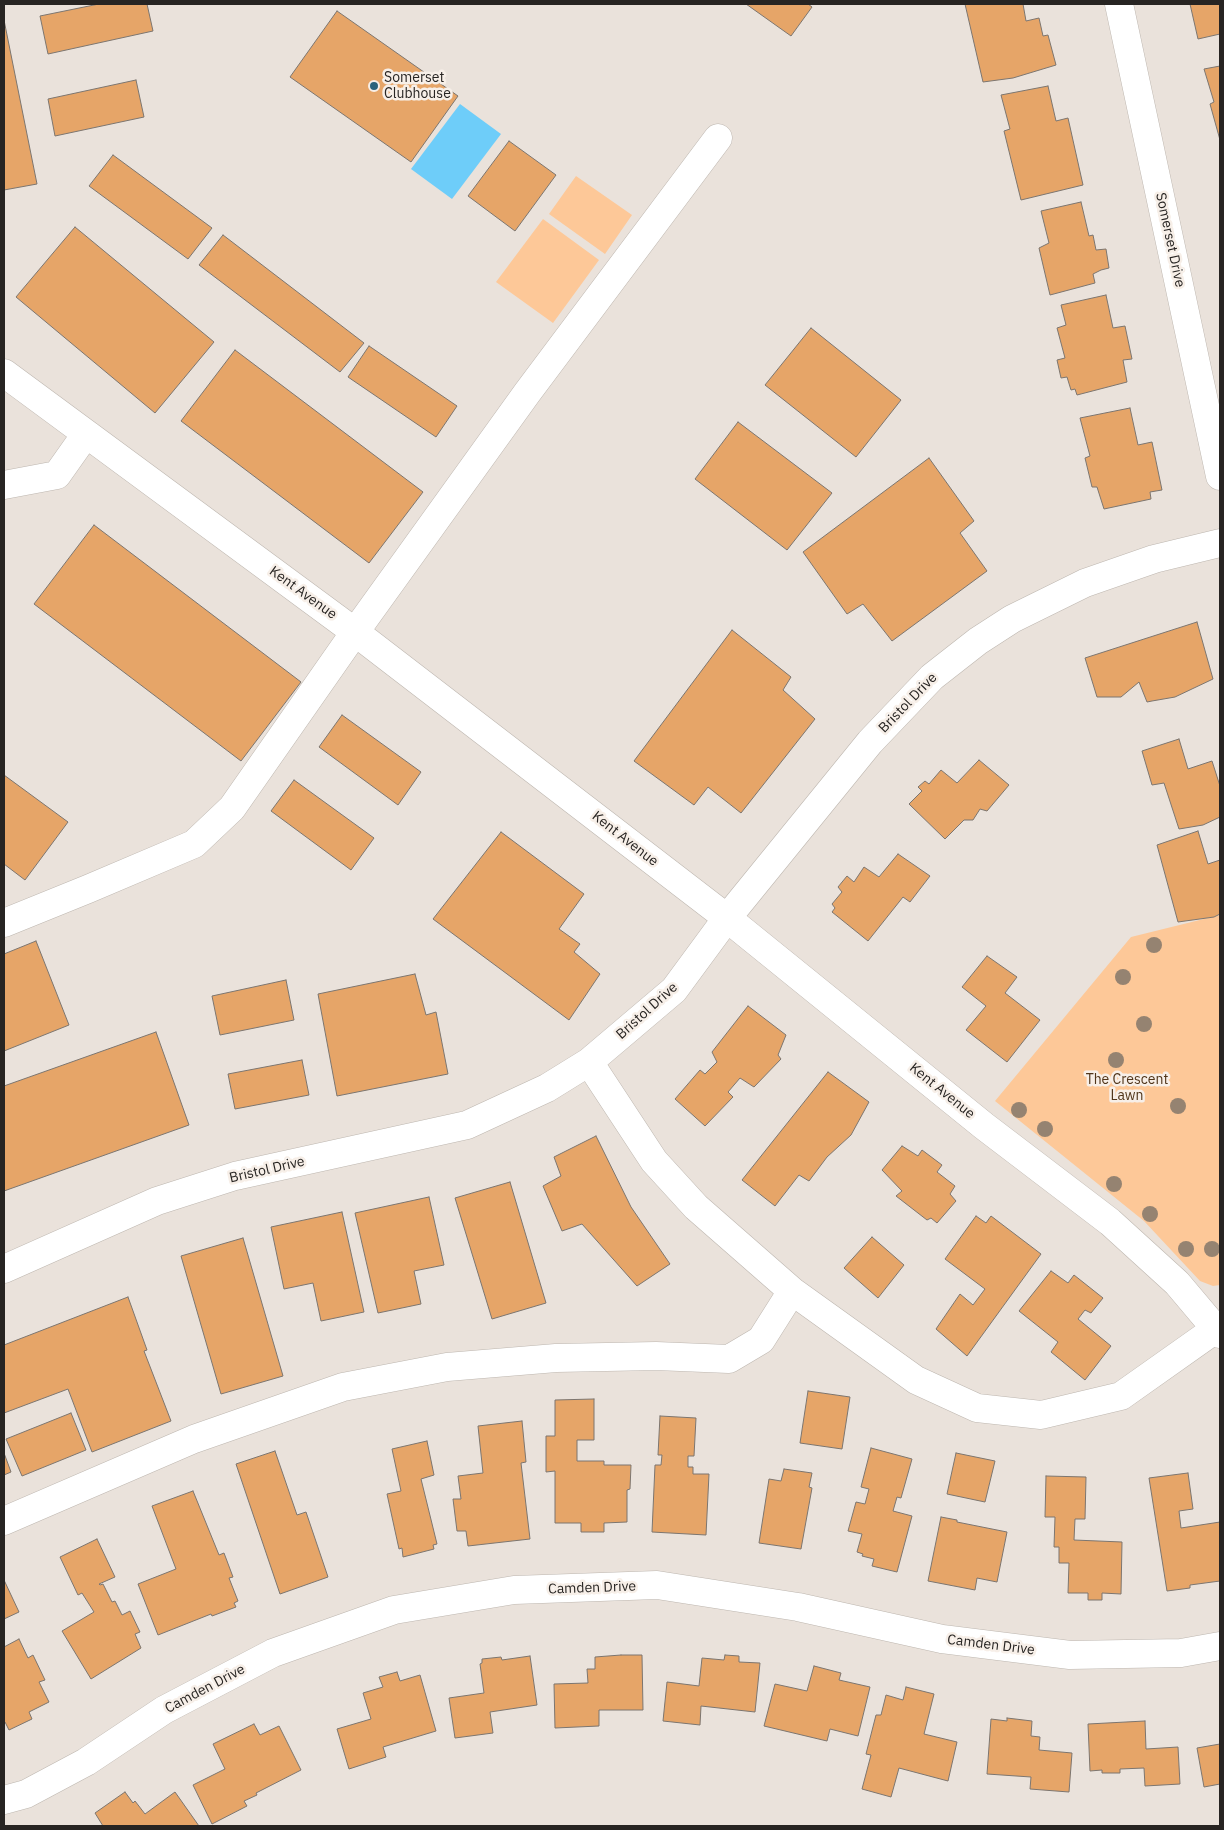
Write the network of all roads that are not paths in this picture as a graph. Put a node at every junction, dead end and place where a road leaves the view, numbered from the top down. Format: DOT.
graph roads {
  1 [pos="1119,4"];
  2 [pos="718,138"];
  3 [pos="4,373"];
  4 [pos="86,434"];
  5 [pos="1220,476"];
  6 [pos="4,485"];
  7 [pos="1220,543"];
  8 [pos="355,632"];
  9 [pos="727,918"];
  10 [pos="4,923"];
  11 [pos="589,1062"];
  12 [pos="4,1269"];
  13 [pos="792,1291"];
  14 [pos="1219,1330"];
  15 [pos="4,1521"];
  16 [pos="1220,1646"];
  17 [pos="4,1800"];
  1 -- 5 [label="street, Somerset Drive"];
  2 -- 8 [label="street"];
  3 -- 4 [label="street, Kent Avenue"];
  4 -- 6 [label="street"];
  4 -- 8 [label="street, Kent Avenue"];
  7 -- 9 [label="street, Bristol Drive"];
  8 -- 9 [label="street, Kent Avenue"];
  8 -- 10 [label="street"];
  9 -- 11 [label="street, Bristol Drive"];
  9 -- 14 [label="street, Kent Avenue"];
  11 -- 12 [label="street, Bristol Drive"];
  11 -- 13 [label="street"];
  13 -- 14 [label="street"];
  13 -- 15 [label="street"];
  16 -- 17 [label="street, Camden Drive"];
}
